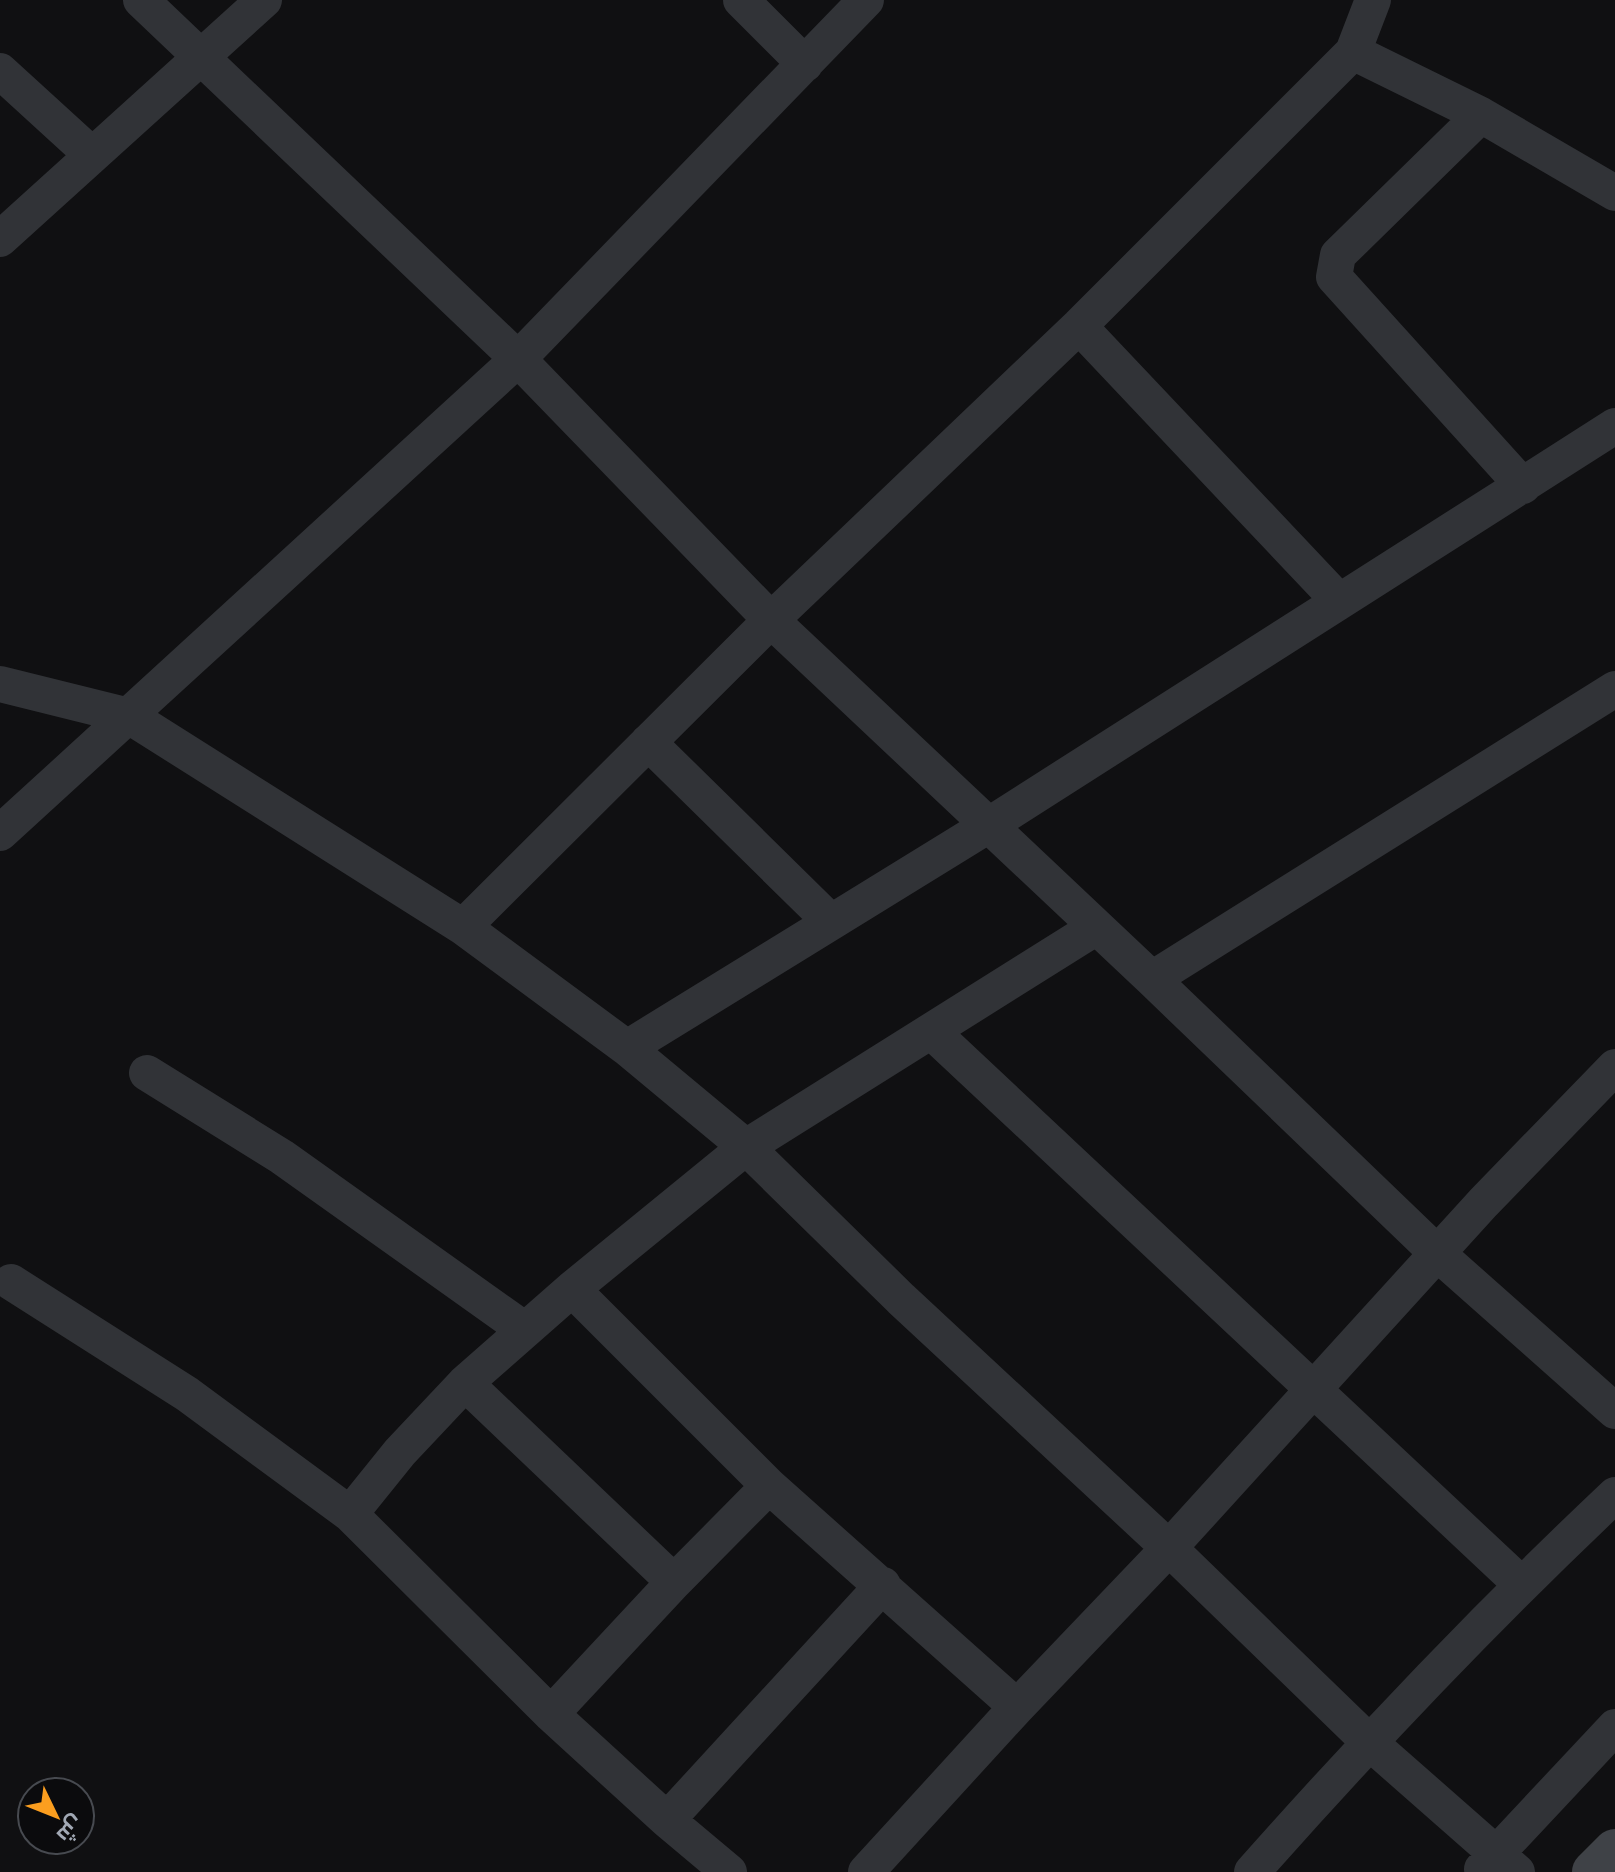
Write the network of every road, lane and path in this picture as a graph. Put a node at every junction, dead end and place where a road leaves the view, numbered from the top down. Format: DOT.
graph roads {
  1 [pos="141,0"];
  2 [pos="264,0"];
  3 [pos="741,0"];
  4 [pos="866,0"];
  5 [pos="1373,0"];
  6 [pos="1353,52"];
  7 [pos="201,57"];
  8 [pos="805,64"];
  9 [pos="0,71"];
  10 [pos="1481,115"];
  11 [pos="92,155"];
  12 [pos="1615,193"];
  13 [pos="0,239"];
  14 [pos="1079,326"];
  15 [pos="518,359"];
  16 [pos="1615,426"];
  17 [pos="1523,486"];
  18 [pos="1339,601"];
  19 [pos="771,620"];
  20 [pos="0,684"];
  21 [pos="1615,689"];
  22 [pos="129,716"];
  23 [pos="648,742"];
  24 [pos="989,825"];
  25 [pos="0,833"];
  26 [pos="831,922"];
  27 [pos="463,927"];
  28 [pos="1095,928"];
  29 [pos="1152,979"];
  30 [pos="931,1031"];
  31 [pos="627,1048"];
  32 [pos="1615,1067"];
  33 [pos="147,1073"];
  34 [pos="746,1147"];
  35 [pos="1438,1254"];
  36 [pos="11,1282"];
  37 [pos="572,1289"];
  38 [pos="525,1330"];
  39 [pos="465,1383"];
  40 [pos="1314,1387"];
  41 [pos="1615,1411"];
  42 [pos="769,1486"];
  43 [pos="1615,1495"];
  44 [pos="350,1514"];
  45 [pos="1169,1548"];
  46 [pos="674,1582"];
  47 [pos="1521,1584"];
  48 [pos="883,1585"];
  49 [pos="1017,1707"];
  50 [pos="551,1714"];
  51 [pos="1615,1727"];
  52 [pos="1368,1741"];
  53 [pos="667,1820"];
  54 [pos="1615,1851"];
  55 [pos="1498,1866"];
  56 [pos="729,1872"];
  57 [pos="866,1872"];
  58 [pos="1252,1872"];
  59 [pos="1594,1872"];
  1 -- 7 [label="street"];
  2 -- 7 [label="street"];
  3 -- 8 [label="street"];
  4 -- 8 [label="street"];
  5 -- 6 [label="street"];
  6 -- 10 [label="street"];
  6 -- 14 [label="street"];
  7 -- 11 [label="street"];
  7 -- 15 [label="street"];
  8 -- 15 [label="street"];
  9 -- 11 [label="street"];
  10 -- 12 [label="street"];
  10 -- 17 [label="street"];
  11 -- 13 [label="street"];
  14 -- 18 [label="street"];
  14 -- 19 [label="street"];
  15 -- 19 [label="street"];
  15 -- 22 [label="street"];
  16 -- 17 [label="street"];
  17 -- 18 [label="street"];
  18 -- 24 [label="street"];
  19 -- 23 [label="street"];
  19 -- 24 [label="street"];
  20 -- 22 [label="street"];
  21 -- 29 [label="street"];
  22 -- 25 [label="street"];
  22 -- 27 [label="street"];
  23 -- 26 [label="street"];
  23 -- 27 [label="street"];
  24 -- 26 [label="street"];
  24 -- 28 [label="street"];
  26 -- 31 [label="street"];
  27 -- 31 [label="street"];
  28 -- 29 [label="street"];
  28 -- 30 [label="street"];
  29 -- 35 [label="street"];
  30 -- 34 [label="street"];
  30 -- 40 [label="street"];
  31 -- 34 [label="street"];
  32 -- 35 [label="street"];
  33 -- 38 [label="street"];
  34 -- 37 [label="street"];
  34 -- 45 [label="street"];
  35 -- 40 [label="street"];
  35 -- 41 [label="street"];
  36 -- 44 [label="street"];
  37 -- 38 [label="street"];
  37 -- 42 [label="street"];
  38 -- 39 [label="street"];
  39 -- 44 [label="street"];
  39 -- 46 [label="street"];
  40 -- 45 [label="street"];
  40 -- 47 [label="street"];
  42 -- 46 [label="street"];
  42 -- 48 [label="street"];
  43 -- 47 [label="street"];
  44 -- 50 [label="street"];
  45 -- 49 [label="street"];
  45 -- 52 [label="street"];
  46 -- 50 [label="street"];
  47 -- 52 [label="street"];
  48 -- 49 [label="street"];
  48 -- 53 [label="street"];
  49 -- 57 [label="street"];
  50 -- 53 [label="street"];
  51 -- 55 [label="street"];
  52 -- 55 [label="street"];
  52 -- 58 [label="street"];
  53 -- 56 [label="street"];
  54 -- 59 [label="street"];
}
